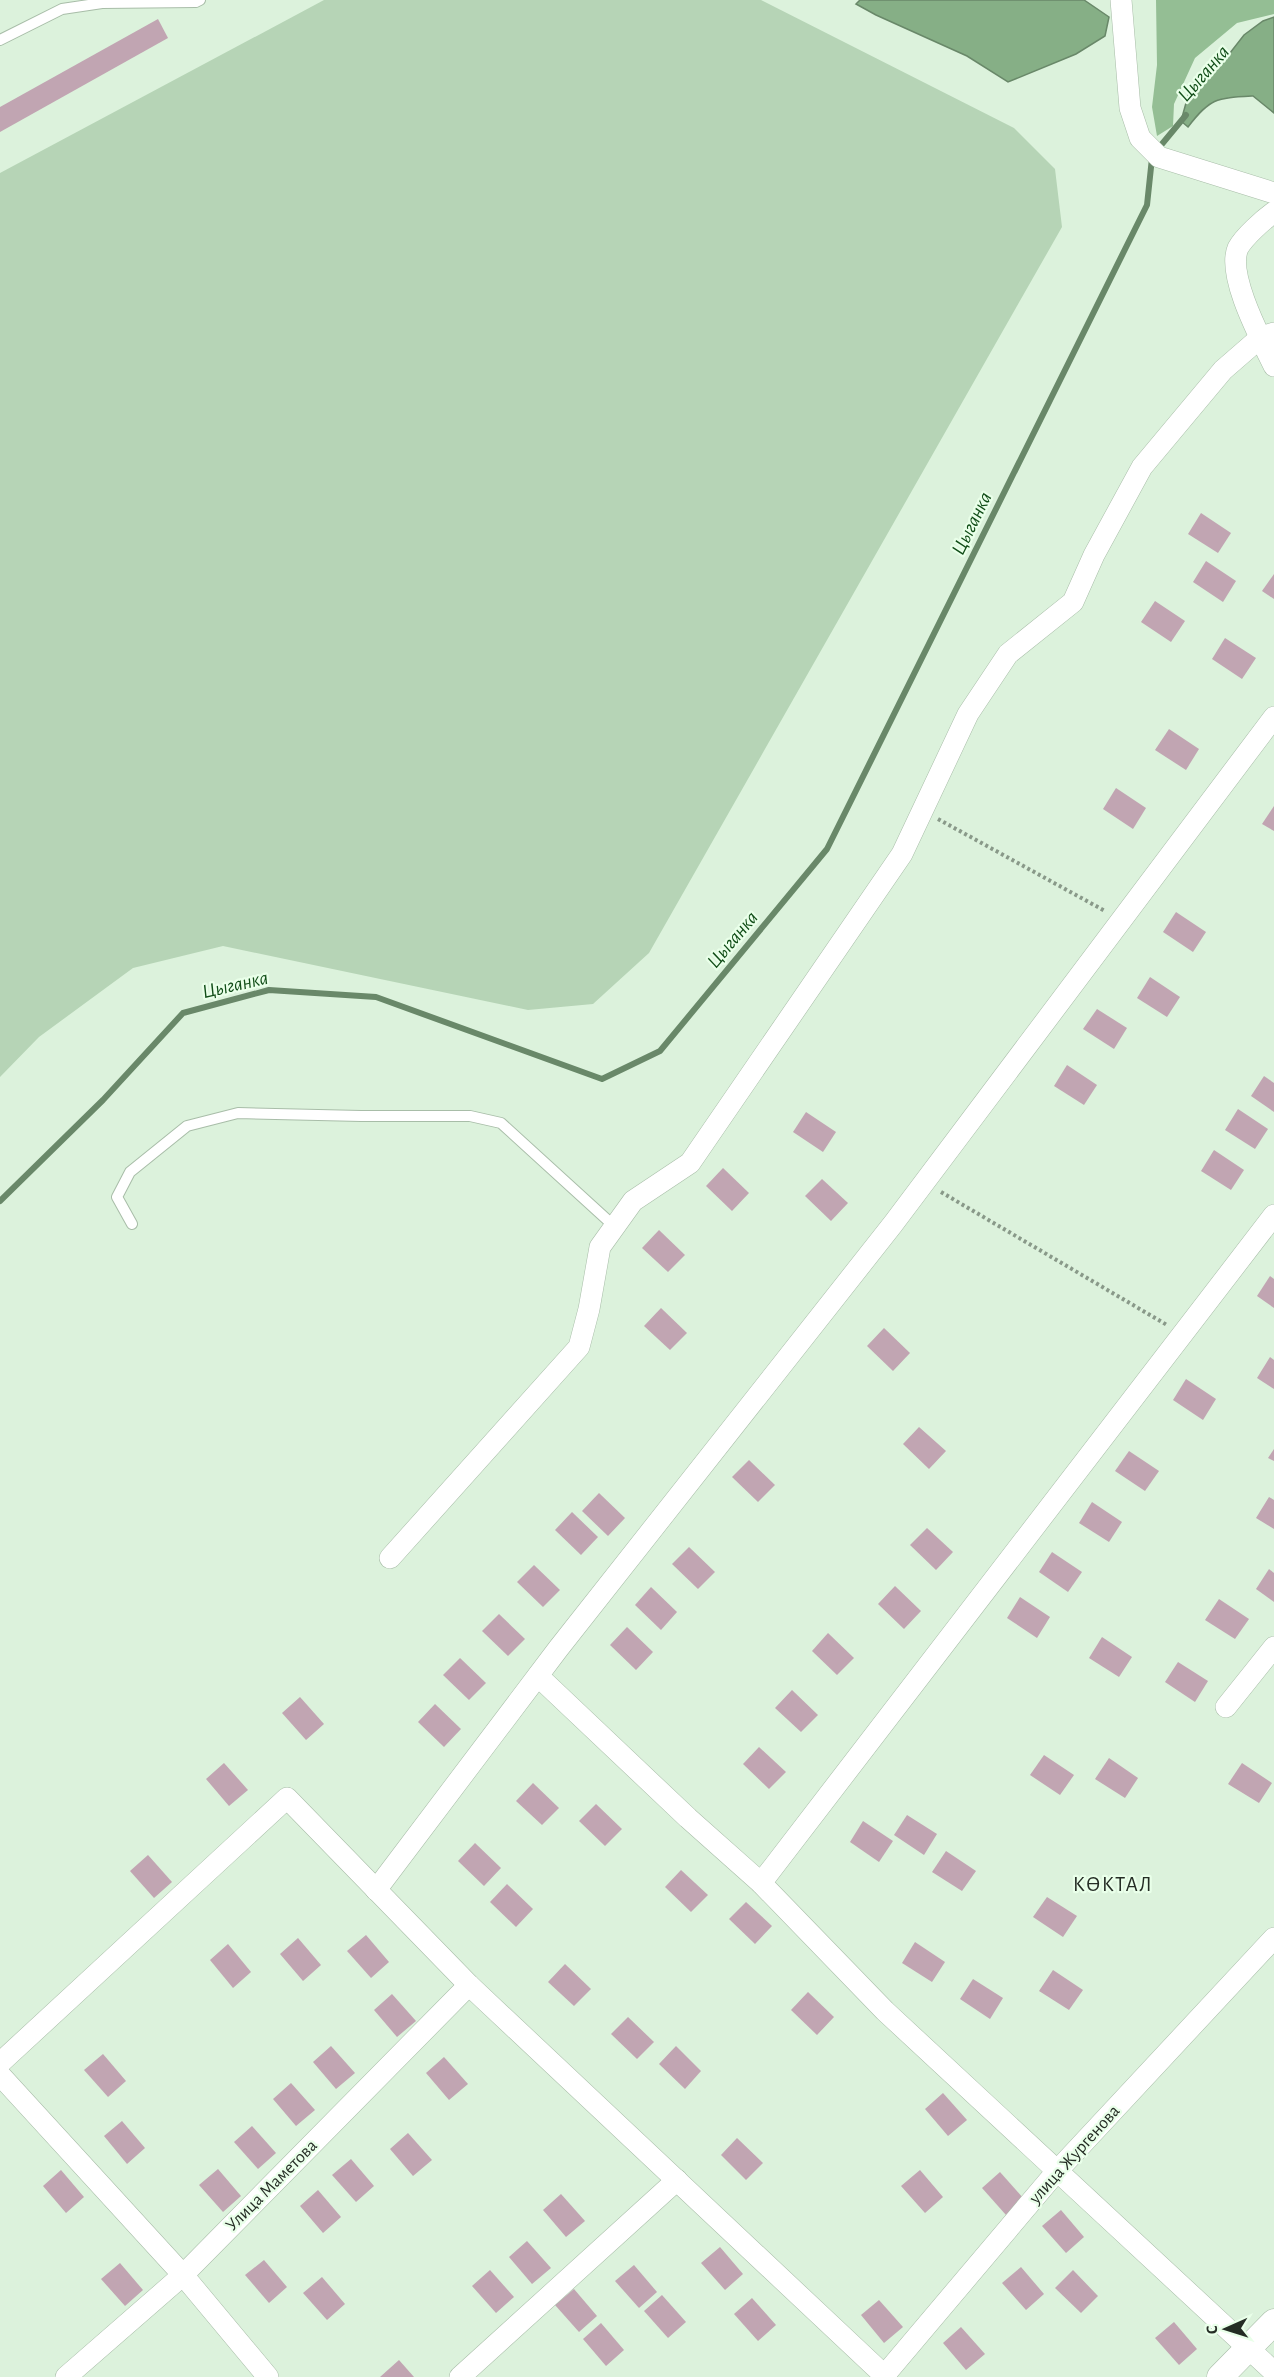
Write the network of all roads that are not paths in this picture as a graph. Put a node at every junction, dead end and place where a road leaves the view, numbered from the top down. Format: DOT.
graph roads {
  1 [pos="200,0"];
  2 [pos="1121,0"];
  3 [pos="0,40"];
  4 [pos="1274,193"];
  5 [pos="1274,212"];
  6 [pos="1267,335"];
  7 [pos="1274,366"];
  8 [pos="1274,717"];
  9 [pos="1274,1215"];
  10 [pos="132,1224"];
  11 [pos="614,1226"];
  12 [pos="390,1558"];
  13 [pos="1274,1647"];
  14 [pos="538,1676"];
  15 [pos="1226,1707"];
  16 [pos="760,1882"];
  17 [pos="376,1890"];
  18 [pos="1274,1938"];
  19 [pos="469,1985"];
  20 [pos="0,2063"];
  21 [pos="0,2076"];
  22 [pos="1057,2170"];
  23 [pos="676,2181"];
  24 [pos="183,2275"];
  25 [pos="1274,2322"];
  26 [pos="1248,2349"];
  27 [pos="1274,2372"];
  28 [pos="66,2377"];
  29 [pos="268,2377"];
  30 [pos="460,2377"];
  31 [pos="885,2377"];
  32 [pos="1220,2377"];
  1 -- 3 [label="lane"];
  2 -- 4 [label="street"];
  5 -- 6 [label="street"];
  6 -- 7 [label="street"];
  6 -- 11 [label="street"];
  8 -- 14 [label="street"];
  9 -- 16 [label="street"];
  10 -- 11 [label="lane"];
  11 -- 12 [label="street"];
  13 -- 15 [label="street"];
  14 -- 16 [label="street"];
  14 -- 17 [label="street"];
  16 -- 22 [label="street"];
  17 -- 19 [label="street"];
  17 -- 20 [label="street"];
  18 -- 22 [label="street, улица Жургенова"];
  19 -- 23 [label="street"];
  19 -- 24 [label="street, Улица Маметова"];
  21 -- 24 [label="street"];
  22 -- 26 [label="street"];
  22 -- 31 [label="street, улица Жургенова"];
  23 -- 30 [label="street"];
  23 -- 31 [label="street"];
  24 -- 28 [label="street, Улица Маметова"];
  24 -- 29 [label="street"];
  25 -- 26 [label="street"];
  26 -- 27 [label="street"];
  26 -- 32 [label="street"];
}
